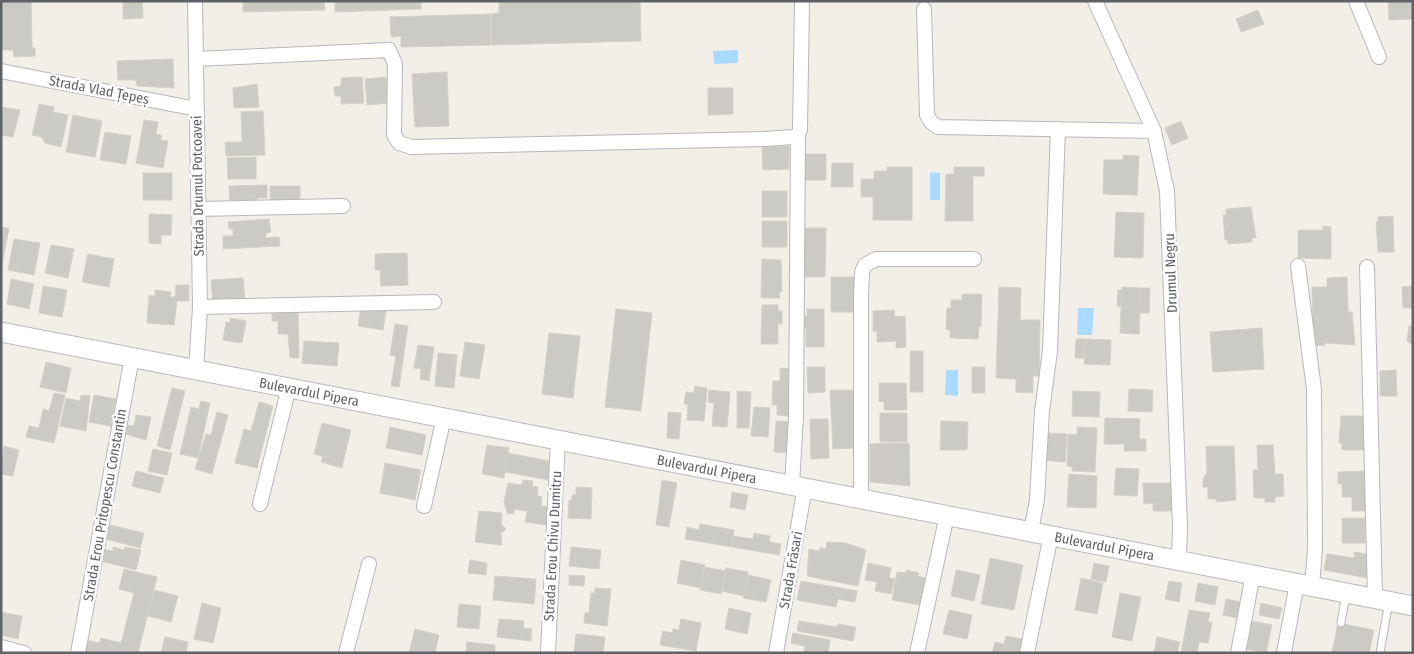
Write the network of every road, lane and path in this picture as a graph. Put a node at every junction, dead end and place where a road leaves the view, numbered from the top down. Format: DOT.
graph roads {
  1 [pos="196,1"];
  2 [pos="802,1"];
  3 [pos="1095,1"];
  4 [pos="1356,1"];
  5 [pos="924,9"];
  6 [pos="1378,57"];
  7 [pos="196,59"];
  8 [pos="1,71"];
  9 [pos="196,109"];
  10 [pos="1058,129"];
  11 [pos="1154,131"];
  12 [pos="798,135"];
  13 [pos="342,206"];
  14 [pos="198,209"];
  15 [pos="974,259"];
  16 [pos="1298,266"];
  17 [pos="1367,267"];
  18 [pos="434,302"];
  19 [pos="200,307"];
  20 [pos="1,332"];
  21 [pos="132,357"];
  22 [pos="196,370"];
  23 [pos="289,387"];
  24 [pos="444,418"];
  25 [pos="558,439"];
  26 [pos="799,486"];
  27 [pos="861,498"];
  28 [pos="260,504"];
  29 [pos="424,506"];
  30 [pos="947,515"];
  31 [pos="1031,531"];
  32 [pos="1051,535"];
  33 [pos="1178,560"];
  34 [pos="369,564"];
  35 [pos="1253,574"];
  36 [pos="1304,585"];
  37 [pos="1347,593"];
  38 [pos="1382,600"];
  39 [pos="1413,606"];
  40 [pos="1341,623"];
  41 [pos="1,647"];
  42 [pos="24,653"];
  43 [pos="78,653"];
  44 [pos="346,653"];
  45 [pos="548,653"];
  46 [pos="776,653"];
  47 [pos="917,653"];
  48 [pos="1027,653"];
  49 [pos="1238,653"];
  50 [pos="1284,653"];
  51 [pos="1380,653"];
  1 -- 7 [label="street, Strada Drumul Potcoavei"];
  2 -- 12 [label="street, Strada Frăsari"];
  3 -- 11 [label="street, Drumul Negru"];
  4 -- 6 [label="street"];
  5 -- 10 [label="street"];
  7 -- 9 [label="street, Strada Drumul Potcoavei"];
  7 -- 12 [label="street"];
  8 -- 9 [label="street, Strada Vlad Țepeș"];
  9 -- 14 [label="street, Strada Drumul Potcoavei"];
  10 -- 11 [label="street"];
  10 -- 31 [label="street"];
  11 -- 33 [label="street, Drumul Negru"];
  12 -- 26 [label="street, Strada Frăsari"];
  13 -- 14 [label="street"];
  14 -- 19 [label="street, Strada Drumul Potcoavei"];
  15 -- 27 [label="street"];
  16 -- 36 [label="street"];
  17 -- 38 [label="street"];
  18 -- 19 [label="street"];
  19 -- 22 [label="street, Strada Drumul Potcoavei"];
  20 -- 21 [label="main road, Bulevardul Pipera"];
  21 -- 22 [label="main road, Bulevardul Pipera"];
  21 -- 43 [label="street, Strada Erou Pritopescu Constantin"];
  22 -- 23 [label="main road, Bulevardul Pipera"];
  23 -- 24 [label="main road, Bulevardul Pipera"];
  23 -- 28 [label="street"];
  24 -- 25 [label="main road, Bulevardul Pipera"];
  24 -- 29 [label="street"];
  25 -- 26 [label="main road, Bulevardul Pipera"];
  25 -- 45 [label="street, Strada Erou Chivu Dumitru"];
  26 -- 27 [label="main road, Bulevardul Pipera"];
  26 -- 46 [label="street, Strada Frăsari"];
  27 -- 30 [label="main road, Bulevardul Pipera"];
  30 -- 31 [label="main road, Bulevardul Pipera"];
  30 -- 47 [label="street"];
  31 -- 32 [label="main road, Bulevardul Pipera"];
  32 -- 33 [label="main road, Bulevardul Pipera"];
  32 -- 48 [label="street"];
  33 -- 35 [label="main road, Bulevardul Pipera"];
  34 -- 44 [label="street"];
  35 -- 36 [label="main road, Bulevardul Pipera"];
  35 -- 49 [label="street"];
  36 -- 37 [label="main road, Bulevardul Pipera"];
  36 -- 50 [label="street"];
  37 -- 38 [label="main road, Bulevardul Pipera"];
  37 -- 40 [label="lane"];
  38 -- 39 [label="main road, Bulevardul Pipera"];
  38 -- 51 [label="lane"];
  41 -- 42 [label="street"];
}
